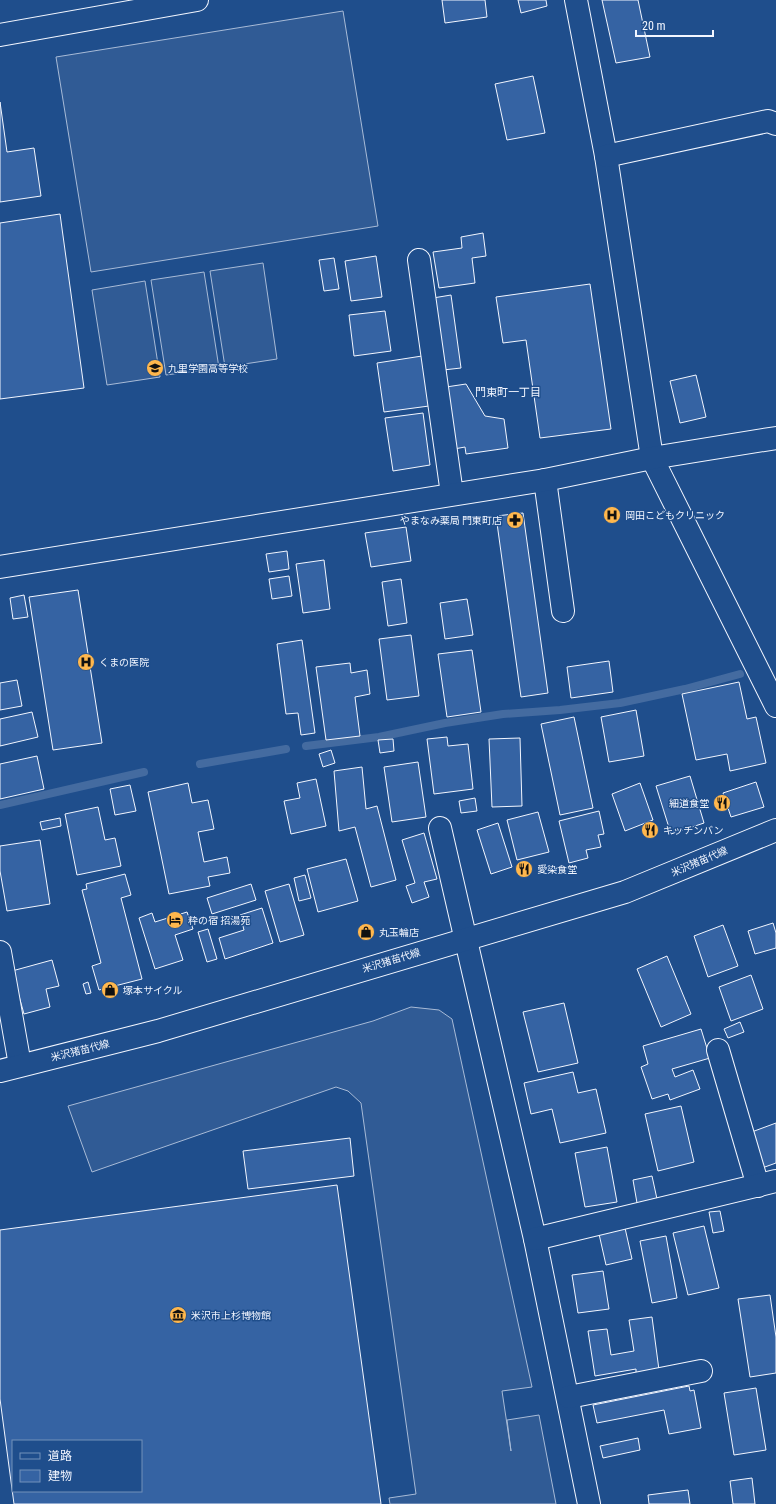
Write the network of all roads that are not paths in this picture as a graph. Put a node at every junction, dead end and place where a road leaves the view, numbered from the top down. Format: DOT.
graph roads {
  1 [pos="196,0"];
  2 [pos="576,0"];
  3 [pos="0,35"];
  4 [pos="776,124"];
  5 [pos="606,156"];
  6 [pos="419,260"];
  7 [pos="776,438"];
  8 [pos="652,458"];
  9 [pos="545,480"];
  10 [pos="452,494"];
  11 [pos="0,567"];
  12 [pos="563,611"];
  13 [pos="776,706"];
  14 [pos="440,828"];
  15 [pos="776,830"];
  16 [pos="466,938"];
  17 [pos="0,952"];
  18 [pos="718,1050"];
  19 [pos="10,1068"];
  20 [pos="767,1183"];
  21 [pos="535,1239"];
  22 [pos="701,1371"];
  23 [pos="569,1397"];
  24 [pos="590,1504"];
  1 -- 3 [label="street"];
  2 -- 5 [label="street"];
  4 -- 5 [label="street"];
  5 -- 8 [label="street"];
  6 -- 10 [label="street"];
  7 -- 8 [label="street"];
  8 -- 9 [label="street"];
  8 -- 13 [label="street"];
  9 -- 10 [label="street"];
  9 -- 12 [label="street"];
  10 -- 11 [label="street"];
  14 -- 16 [label="street"];
  15 -- 16 [label="street, 米沢猪苗代線"];
  16 -- 19 [label="street, 米沢猪苗代線"];
  16 -- 21 [label="street"];
  17 -- 19 [label="street"];
  18 -- 20 [label="street"];
  20 -- 21 [label="street"];
  21 -- 23 [label="street"];
  22 -- 23 [label="street"];
  23 -- 24 [label="street"];
}
